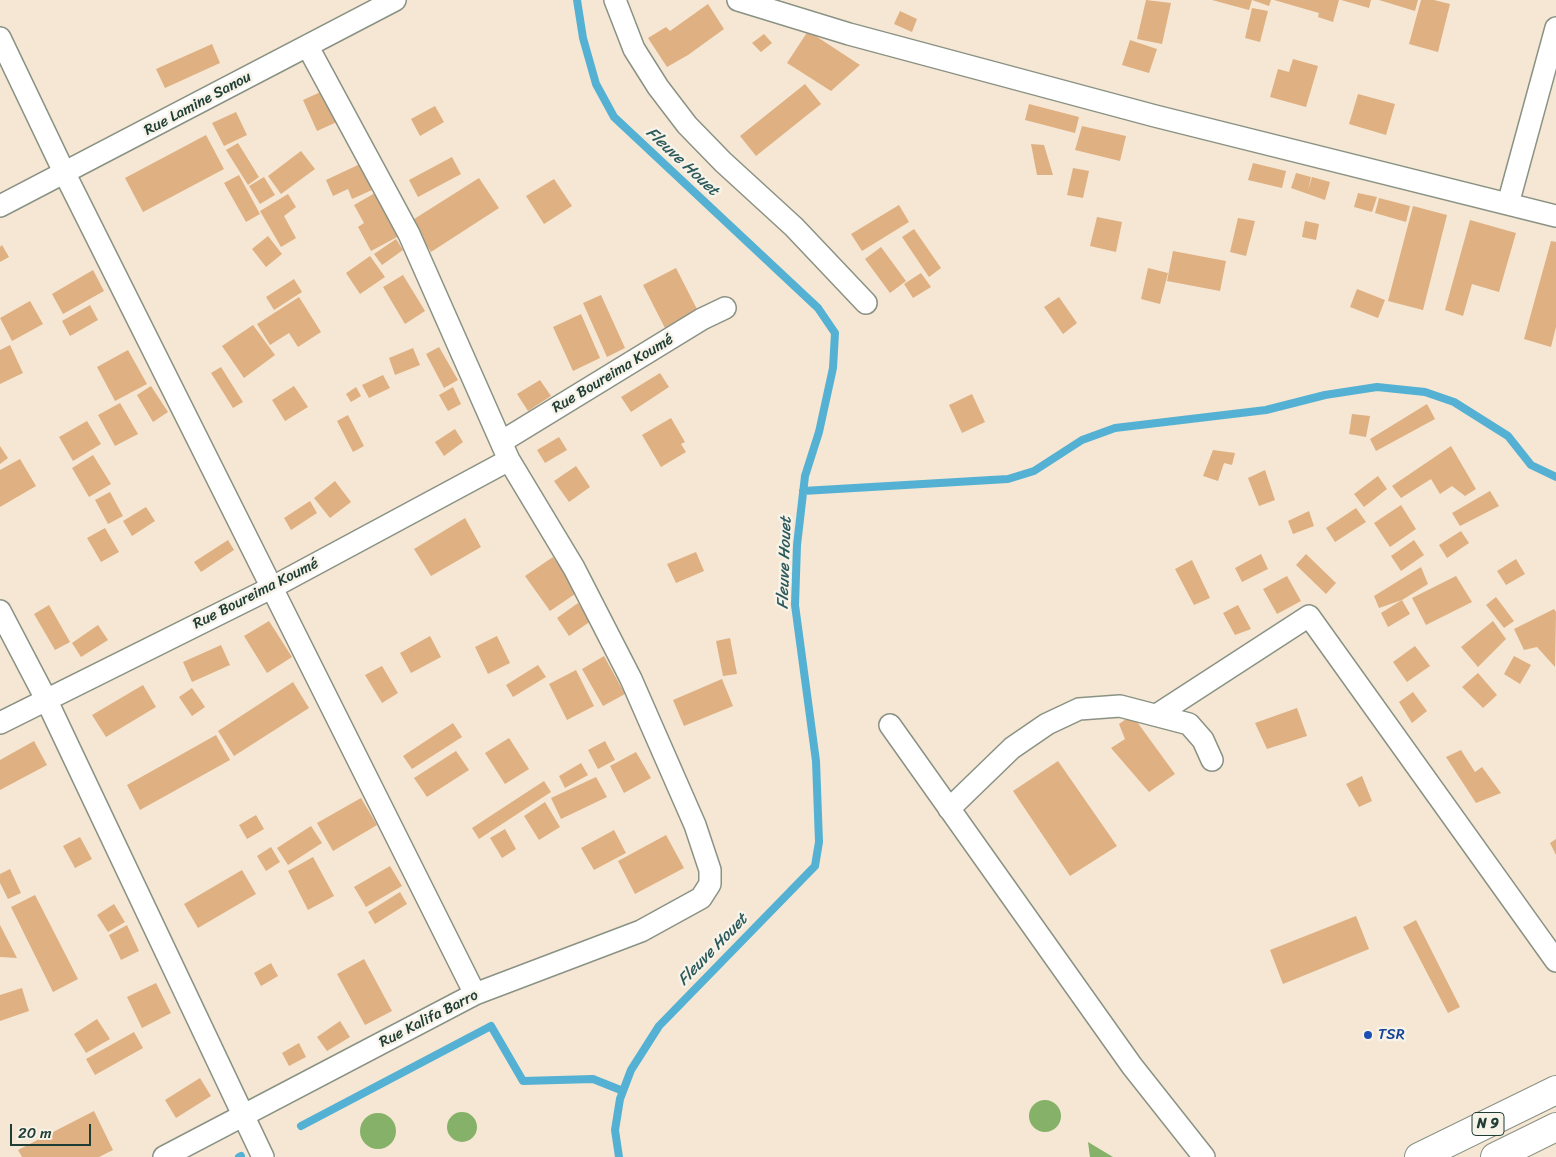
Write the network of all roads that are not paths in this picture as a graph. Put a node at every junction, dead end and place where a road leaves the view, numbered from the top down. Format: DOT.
graph roads {
  1 [pos="395,0"];
  2 [pos="614,0"];
  3 [pos="738,0"];
  4 [pos="1556,28"];
  5 [pos="0,38"];
  6 [pos="308,47"];
  7 [pos="65,174"];
  8 [pos="1508,204"];
  9 [pos="0,206"];
  10 [pos="1556,216"];
  11 [pos="866,303"];
  12 [pos="725,308"];
  13 [pos="505,451"];
  14 [pos="271,588"];
  15 [pos="0,611"];
  16 [pos="46,699"];
  17 [pos="1158,714"];
  18 [pos="0,723"];
  19 [pos="890,726"];
  20 [pos="1212,760"];
  21 [pos="949,809"];
  22 [pos="1556,961"];
  23 [pos="475,994"];
  24 [pos="1556,1090"];
  25 [pos="245,1116"];
  26 [pos="1556,1127"];
  27 [pos="164,1157"];
  28 [pos="263,1157"];
  29 [pos="1204,1157"];
  30 [pos="1420,1157"];
  31 [pos="1495,1157"];
  1 -- 6 [label="street, Rue Lamine Sanou"];
  2 -- 11 [label="street"];
  3 -- 8 [label="street"];
  4 -- 8 [label="street"];
  5 -- 7 [label="street"];
  6 -- 7 [label="street, Rue Lamine Sanou"];
  6 -- 13 [label="street"];
  7 -- 9 [label="street, Rue Lamine Sanou"];
  7 -- 14 [label="street"];
  8 -- 10 [label="street"];
  12 -- 13 [label="street, Rue Boureima Koumé"];
  13 -- 14 [label="street, Rue Boureima Koumé"];
  13 -- 23 [label="street, Rue Kalifa Barro"];
  14 -- 16 [label="street, Rue Boureima Koumé"];
  14 -- 23 [label="street"];
  15 -- 16 [label="street"];
  16 -- 18 [label="street, Rue Boureima Koumé"];
  16 -- 25 [label="street"];
  17 -- 20 [label="street"];
  17 -- 21 [label="street"];
  17 -- 22 [label="street"];
  19 -- 21 [label="street"];
  21 -- 29 [label="street"];
  23 -- 25 [label="street, Rue Kalifa Barro"];
  24 -- 30 [label="main road, N 9"];
  25 -- 27 [label="street, Rue Kalifa Barro"];
  25 -- 28 [label="street"];
  26 -- 31 [label="main road, N 9"];
}
